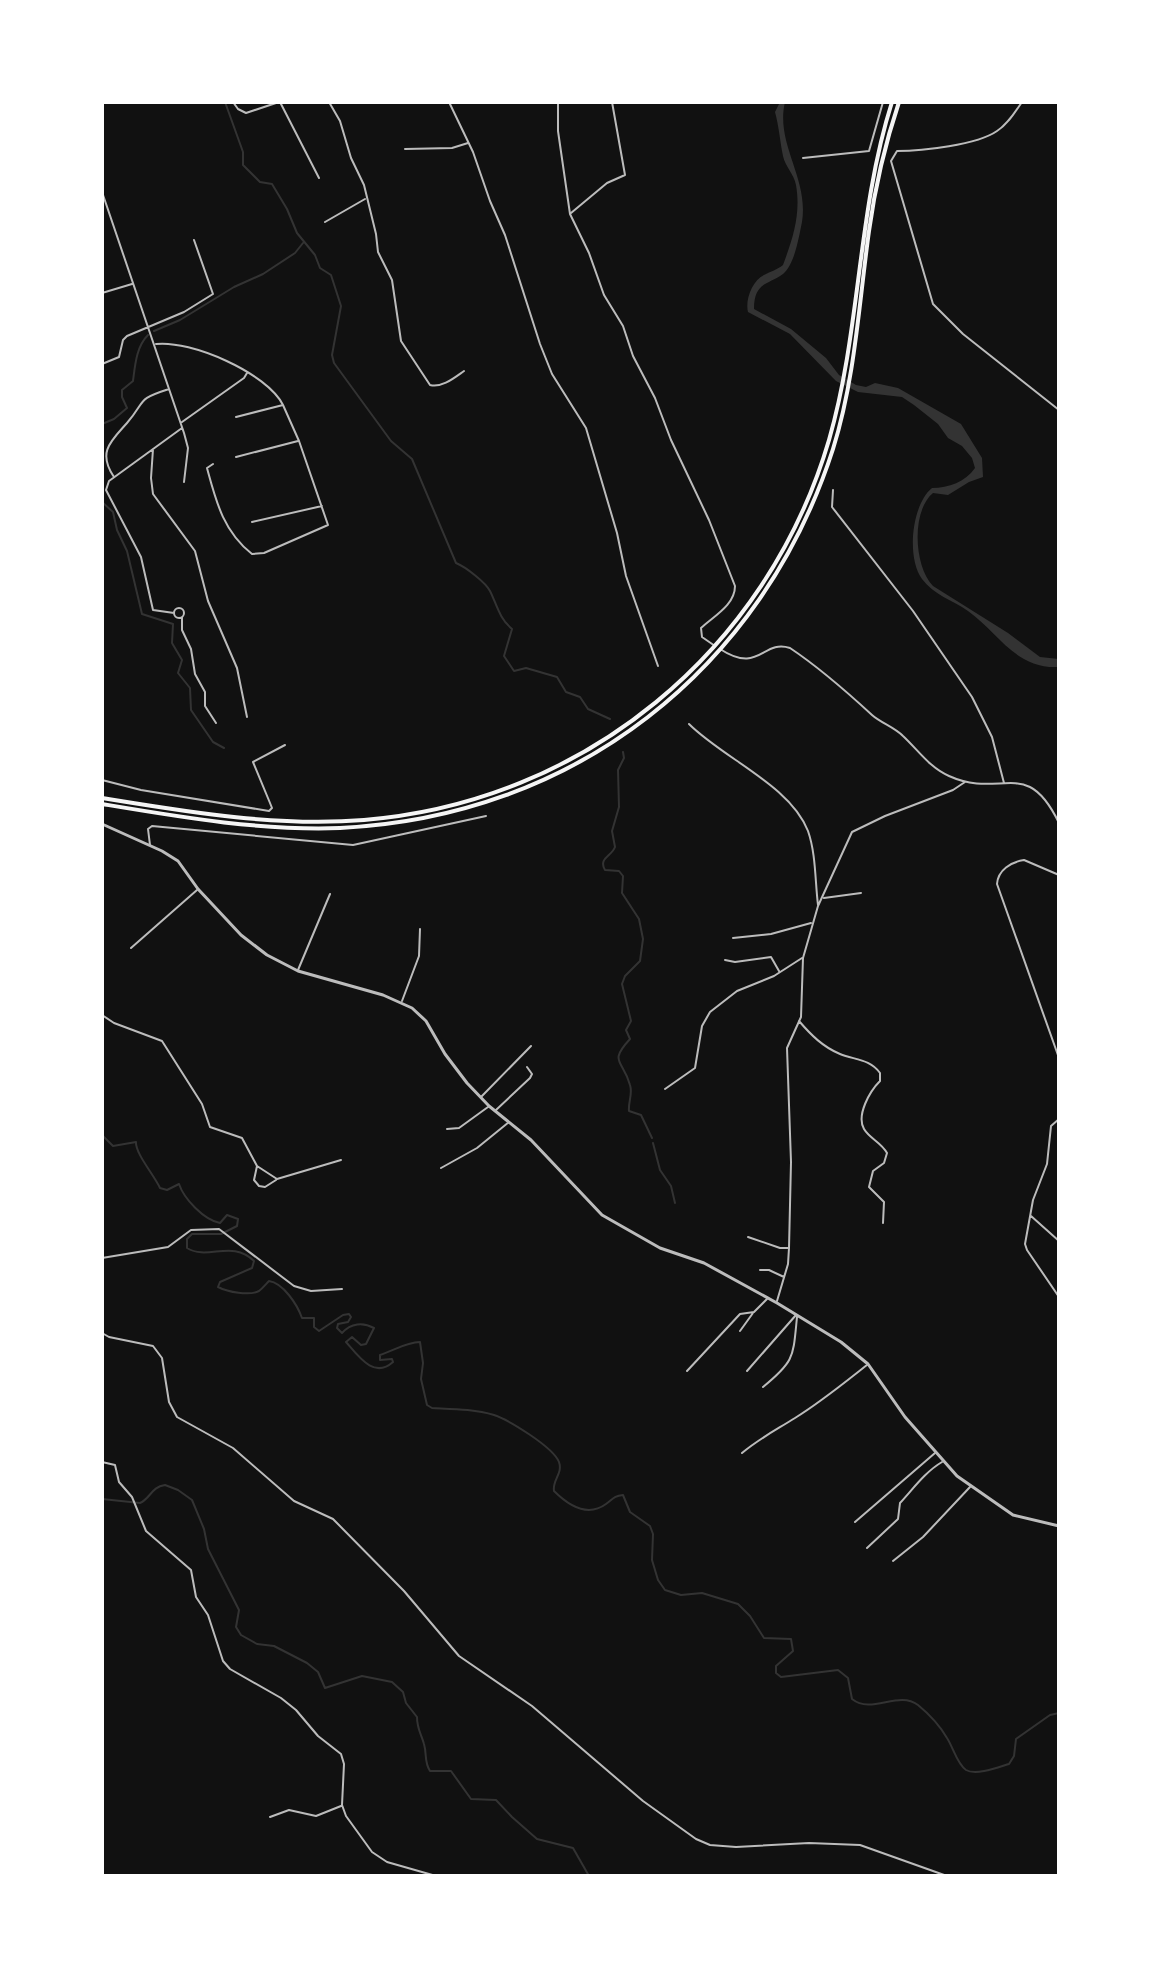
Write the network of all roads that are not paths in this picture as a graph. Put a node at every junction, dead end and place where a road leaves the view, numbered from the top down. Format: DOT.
graph roads {
  1 [pos="233,102"];
  2 [pos="280,102"];
  3 [pos="329,102"];
  4 [pos="449,102"];
  5 [pos="558,102"];
  6 [pos="612,102"];
  7 [pos="883,102"];
  8 [pos="892,102"];
  9 [pos="899,102"];
  10 [pos="1022,102"];
  11 [pos="469,143"];
  12 [pos="405,149"];
  13 [pos="803,158"];
  14 [pos="319,178"];
  15 [pos="102,192"];
  16 [pos="366,199"];
  17 [pos="570,214"];
  18 [pos="325,222"];
  19 [pos="194,240"];
  20 [pos="134,283"];
  21 [pos="102,293"];
  22 [pos="149,326"];
  23 [pos="155,344"];
  24 [pos="102,364"];
  25 [pos="464,371"];
  26 [pos="247,373"];
  27 [pos="170,388"];
  28 [pos="283,405"];
  29 [pos="1059,410"];
  30 [pos="236,417"];
  31 [pos="181,422"];
  32 [pos="183,428"];
  33 [pos="299,441"];
  34 [pos="153,449"];
  35 [pos="236,457"];
  36 [pos="213,464"];
  37 [pos="114,477"];
  38 [pos="184,482"];
  39 [pos="833,490"];
  40 [pos="323,506"];
  41 [pos="252,522"];
  42 [pos="174,613"];
  43 [pos="182,617"];
  44 [pos="658,666"];
  45 [pos="247,717"];
  46 [pos="216,723"];
  47 [pos="689,724"];
  48 [pos="285,745"];
  49 [pos="102,780"];
  50 [pos="965,782"];
  51 [pos="1004,783"];
  52 [pos="102,798"];
  53 [pos="102,804"];
  54 [pos="486,816"];
  55 [pos="1059,823"];
  56 [pos="102,824"];
  57 [pos="150,846"];
  58 [pos="1059,875"];
  59 [pos="198,889"];
  60 [pos="861,893"];
  61 [pos="330,894"];
  62 [pos="822,898"];
  63 [pos="818,906"];
  64 [pos="812,923"];
  65 [pos="420,929"];
  66 [pos="733,938"];
  67 [pos="131,948"];
  68 [pos="803,958"];
  69 [pos="725,960"];
  70 [pos="298,971"];
  71 [pos="780,972"];
  72 [pos="402,1001"];
  73 [pos="102,1015"];
  74 [pos="799,1021"];
  75 [pos="531,1046"];
  76 [pos="1059,1058"];
  77 [pos="527,1067"];
  78 [pos="665,1089"];
  79 [pos="481,1097"];
  80 [pos="489,1106"];
  81 [pos="495,1111"];
  82 [pos="1059,1119"];
  83 [pos="509,1122"];
  84 [pos="447,1129"];
  85 [pos="341,1160"];
  86 [pos="257,1166"];
  87 [pos="441,1168"];
  88 [pos="277,1179"];
  89 [pos="1030,1216"];
  90 [pos="883,1223"];
  91 [pos="748,1237"];
  92 [pos="1059,1241"];
  93 [pos="789,1248"];
  94 [pos="102,1258"];
  95 [pos="760,1270"];
  96 [pos="785,1277"];
  97 [pos="342,1289"];
  98 [pos="1059,1297"];
  99 [pos="769,1298"];
  100 [pos="777,1303"];
  101 [pos="754,1312"];
  102 [pos="797,1314"];
  103 [pos="740,1331"];
  104 [pos="102,1333"];
  105 [pos="868,1364"];
  106 [pos="687,1371"];
  107 [pos="747,1371"];
  108 [pos="763,1387"];
  109 [pos="936,1452"];
  110 [pos="742,1453"];
  111 [pos="943,1461"];
  112 [pos="102,1462"];
  113 [pos="971,1486"];
  114 [pos="855,1522"];
  115 [pos="1059,1526"];
  116 [pos="867,1548"];
  117 [pos="893,1561"];
  118 [pos="342,1805"];
  119 [pos="270,1817"];
  120 [pos="436,1876"];
  121 [pos="947,1876"];
  1 -- 2 [label="street"];
  2 -- 14 [label="street"];
  3 -- 16 [label="street"];
  4 -- 11 [label="street"];
  5 -- 17 [label="street"];
  6 -- 17 [label="street"];
  7 -- 13 [label="street"];
  8 -- 52 [label="highway"];
  9 -- 53 [label="highway"];
  10 -- 29 [label="street"];
  11 -- 12 [label="street"];
  11 -- 44 [label="street"];
  15 -- 20 [label="street"];
  16 -- 18 [label="street"];
  16 -- 25 [label="street"];
  17 -- 50 [label="street"];
  19 -- 22 [label="street"];
  20 -- 21 [label="street"];
  20 -- 22 [label="street"];
  22 -- 23 [label="street"];
  22 -- 24 [label="street"];
  23 -- 26 [label="street"];
  23 -- 27 [label="street"];
  26 -- 28 [label="street"];
  26 -- 31 [label="street"];
  27 -- 31 [label="street"];
  27 -- 37 [label="street"];
  28 -- 30 [label="street"];
  28 -- 33 [label="street"];
  31 -- 32 [label="street"];
  32 -- 34 [label="street"];
  32 -- 38 [label="street"];
  33 -- 35 [label="street"];
  33 -- 40 [label="street"];
  34 -- 37 [label="street"];
  34 -- 45 [label="street"];
  36 -- 40 [label="street"];
  37 -- 42 [label="street"];
  39 -- 51 [label="street"];
  40 -- 41 [label="street"];
  42 -- 43 [label="street"];
  42 -- 43 [label="street"];
  43 -- 46 [label="street"];
  47 -- 63 [label="street"];
  48 -- 49 [label="street"];
  50 -- 51 [label="street"];
  50 -- 62 [label="street"];
  51 -- 55 [label="street"];
  54 -- 57 [label="street"];
  56 -- 57 [label="street"];
  57 -- 59 [label="street"];
  58 -- 76 [label="street"];
  59 -- 67 [label="street"];
  59 -- 70 [label="street"];
  60 -- 62 [label="street"];
  61 -- 70 [label="street"];
  62 -- 63 [label="street"];
  63 -- 64 [label="street"];
  64 -- 66 [label="street"];
  64 -- 68 [label="street"];
  65 -- 72 [label="street"];
  68 -- 71 [label="street"];
  68 -- 74 [label="street"];
  69 -- 71 [label="street"];
  70 -- 72 [label="street"];
  71 -- 78 [label="street"];
  72 -- 79 [label="street"];
  73 -- 86 [label="street"];
  74 -- 90 [label="street"];
  74 -- 93 [label="street"];
  75 -- 79 [label="street"];
  77 -- 81 [label="street"];
  79 -- 80 [label="street"];
  80 -- 81 [label="street"];
  80 -- 84 [label="street"];
  81 -- 83 [label="street"];
  82 -- 89 [label="street"];
  83 -- 87 [label="street"];
  83 -- 99 [label="street"];
  85 -- 88 [label="street"];
  86 -- 88 [label="street"];
  86 -- 88 [label="street"];
  89 -- 92 [label="street"];
  89 -- 98 [label="street"];
  91 -- 93 [label="street"];
  93 -- 96 [label="street"];
  94 -- 97 [label="street"];
  95 -- 96 [label="street"];
  96 -- 100 [label="street"];
  99 -- 100 [label="street"];
  99 -- 101 [label="street"];
  100 -- 102 [label="street"];
  101 -- 103 [label="street"];
  101 -- 106 [label="street"];
  102 -- 105 [label="street"];
  102 -- 107 [label="street"];
  102 -- 108 [label="street"];
  104 -- 121 [label="street"];
  105 -- 109 [label="street"];
  105 -- 110 [label="street"];
  109 -- 111 [label="street"];
  109 -- 114 [label="street"];
  111 -- 113 [label="street"];
  111 -- 116 [label="street"];
  112 -- 118 [label="street"];
  113 -- 115 [label="street"];
  113 -- 117 [label="street"];
  118 -- 119 [label="street"];
  118 -- 120 [label="street"];
}
